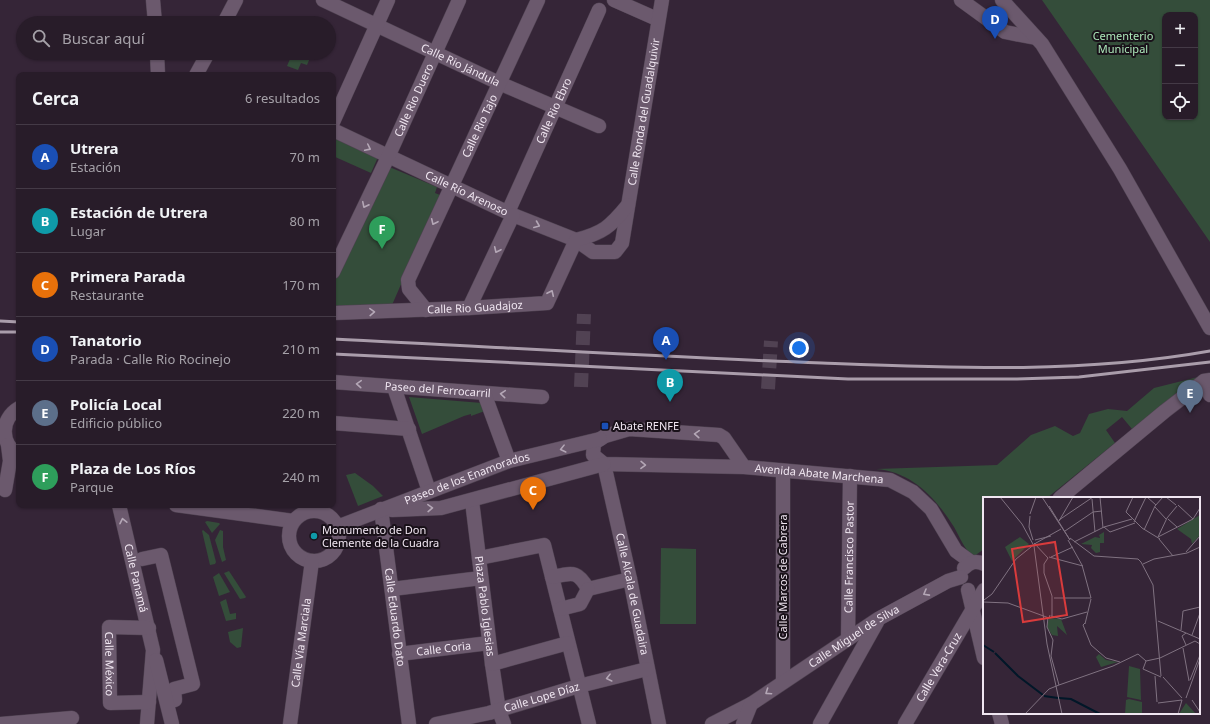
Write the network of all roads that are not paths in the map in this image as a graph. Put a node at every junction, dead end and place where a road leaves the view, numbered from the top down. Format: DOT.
graph roads {
  1 [pos="153,0"];
  2 [pos="236,0"];
  3 [pos="323,0"];
  4 [pos="388,0"];
  5 [pos="459,0"];
  6 [pos="538,0"];
  7 [pos="614,0"];
  8 [pos="662,0"];
  9 [pos="1002,0"];
  10 [pos="969,2"];
  11 [pos="599,10"];
  12 [pos="154,16"];
  13 [pos="228,16"];
  14 [pos="657,19"];
  15 [pos="377,26"];
  16 [pos="1036,38"];
  17 [pos="435,53"];
  18 [pos="157,60"];
  19 [pos="204,60"];
  20 [pos="158,72"];
  21 [pos="198,72"];
  22 [pos="499,82"];
  23 [pos="555,106"];
  24 [pos="336,115"];
  25 [pos="599,126"];
  26 [pos="336,131"];
  27 [pos="388,157"];
  28 [pos="451,186"];
  29 [pos="628,204"];
  30 [pos="510,213"];
  31 [pos="576,240"];
  32 [pos="602,253"];
  33 [pos="336,266"];
  34 [pos="470,308"];
  35 [pos="426,310"];
  36 [pos="336,313"];
  37 [pos="1210,328"];
  38 [pos="1207,380"];
  39 [pos="336,382"];
  40 [pos="394,387"];
  41 [pos="484,393"];
  42 [pos="1210,395"];
  43 [pos="542,397"];
  44 [pos="0,409"];
  45 [pos="16,409"];
  46 [pos="16,410"];
  47 [pos="336,423"];
  48 [pos="409,429"];
  49 [pos="4,437"];
  50 [pos="603,438"];
  51 [pos="730,448"];
  52 [pos="16,451"];
  53 [pos="509,461"];
  54 [pos="604,464"];
  55 [pos="715,466"];
  56 [pos="744,467"];
  57 [pos="783,471"];
  58 [pos="850,476"];
  59 [pos="16,478"];
  60 [pos="429,491"];
  61 [pos="3,494"];
  62 [pos="1061,497"];
  63 [pos="472,501"];
  64 [pos="120,508"];
  65 [pos="205,508"];
  66 [pos="382,511"];
  67 [pos="293,522"];
  68 [pos="338,529"];
  69 [pos="479,558"];
  70 [pos="137,560"];
  71 [pos="312,561"];
  72 [pos="974,566"];
  73 [pos="552,577"];
  74 [pos="481,578"];
  75 [pos="630,579"];
  76 [pos="392,589"];
  77 [pos="588,589"];
  78 [pos="968,590"];
  79 [pos="983,590"];
  80 [pos="983,592"];
  81 [pos="560,609"];
  82 [pos="972,610"];
  83 [pos="878,619"];
  84 [pos="149,628"];
  85 [pos="848,638"];
  86 [pos="489,643"];
  87 [pos="568,643"];
  88 [pos="153,650"];
  89 [pos="399,654"];
  90 [pos="983,654"];
  91 [pos="492,664"];
  92 [pos="647,669"];
  93 [pos="783,682"];
  94 [pos="579,686"];
  95 [pos="149,702"];
  96 [pos="167,702"];
  97 [pos="751,704"];
  98 [pos="499,710"];
  99 [pos="72,718"];
  100 [pos="40,722"];
  101 [pos="1,724"];
  102 [pos="147,724"];
  103 [pos="172,724"];
  104 [pos="290,724"];
  105 [pos="409,724"];
  106 [pos="436,724"];
  107 [pos="504,724"];
  108 [pos="589,724"];
  109 [pos="659,724"];
  110 [pos="712,724"];
  111 [pos="743,724"];
  112 [pos="820,724"];
  113 [pos="905,724"];
  1 -- 12 [label="street"];
  2 -- 13 [label="street"];
  3 -- 15 [label="street, Calle Rio Jándula"];
  4 -- 15 [label="street"];
  5 -- 17 [label="street, Calle Rio Duero"];
  6 -- 22 [label="street, Calle Rio Tajo"];
  7 -- 14 [label="street"];
  8 -- 14 [label="street, Calle Ronda del Guadalquivir"];
  9 -- 16 [label="street"];
  10 -- 16 [label="street"];
  11 -- 23 [label="street, Calle Rio Ebro"];
  14 -- 29 [label="street, Calle Ronda del Guadalquivir"];
  15 -- 17 [label="street, Calle Rio Jándula"];
  15 -- 24 [label="street"];
  16 -- 37 [label="street"];
  17 -- 22 [label="street, Calle Rio Jándula"];
  17 -- 27 [label="street, Calle Rio Duero"];
  18 -- 20 [label="street"];
  19 -- 21 [label="street"];
  22 -- 23 [label="street, Calle Rio Jándula"];
  22 -- 28 [label="street, Calle Rio Tajo"];
  23 -- 25 [label="street, Calle Rio Jándula"];
  23 -- 30 [label="street, Calle Rio Ebro"];
  26 -- 27 [label="street, Calle Río Arenoso, one-way"];
  27 -- 28 [label="street, Calle Río Arenoso"];
  27 -- 33 [label="street, Calle Rio Duero, one-way"];
  28 -- 30 [label="street, Calle Río Arenoso"];
  28 -- 35 [label="street, Calle Rio Tajo, one-way"];
  29 -- 31 [label="street, Calle Ronda del Guadalquivir"];
  29 -- 32 [label="street, Calle Ronda del Guadalquivir"];
  30 -- 31 [label="street, Calle Río Arenoso, one-way"];
  30 -- 34 [label="street, Calle Rio Ebro, one-way"];
  31 -- 32 [label="street, Calle Río Arenoso"];
  34 -- 31 [label="street, Calle Rio Guadajoz, one-way"];
  34 -- 35 [label="street, Calle Rio Guadajoz"];
  36 -- 35 [label="street, Calle Rio Guadajoz, one-way"];
  38 -- 42 [label="street"];
  38 -- 62 [label="street"];
  40 -- 39 [label="street, Paseo del Ferrocarril, one-way"];
  40 -- 41 [label="street, Paseo del Ferrocarril"];
  40 -- 48 [label="street"];
  43 -- 41 [label="street, Paseo del Ferrocarril, one-way"];
  41 -- 53 [label="street"];
  44 -- 45 [label="street"];
  46 -- 49 [label="street"];
  47 -- 48 [label="street"];
  48 -- 60 [label="street"];
  49 -- 52 [label="street"];
  49 -- 61 [label="street"];
  51 -- 50 [label="street, Paseo de los Enamorados, one-way"];
  50 -- 53 [label="street, Paseo de los Enamorados, one-way"];
  50 -- 54 [label="street"];
  51 -- 55 [label="street"];
  51 -- 56 [label="street, Paseo de los Enamorados"];
  53 -- 60 [label="street, Paseo de los Enamorados"];
  54 -- 55 [label="street, Paseo de los Enamorados, one-way"];
  54 -- 63 [label="street, Paseo de los Enamorados"];
  54 -- 75 [label="street, Calle Alcala de Guadaira"];
  55 -- 56 [label="street, Avenida Abate Marchena"];
  56 -- 57 [label="street, Avenida Abate Marchena"];
  57 -- 58 [label="street, Avenida Abate Marchena"];
  57 -- 93 [label="street, Calle Marcos de Cabrera"];
  58 -- 72 [label="street, Avenida Abate Marchena"];
  58 -- 85 [label="street, Calle Francisco Pastor"];
  59 -- 61 [label="street"];
  60 -- 66 [label="street, Paseo de los Enamorados"];
  66 -- 63 [label="street, Paseo de los Enamorados, one-way"];
  63 -- 69 [label="street, Plaza Pablo Iglesias"];
  70 -- 64 [label="street, Calle Panamá, one-way"];
  65 -- 67 [label="street"];
  66 -- 68 [label="street, Paseo de los Enamorados"];
  66 -- 76 [label="street, Calle Eduardo Dato"];
  67 -- 68 [label="street"];
  67 -- 71 [label="street"];
  68 -- 71 [label="street"];
  69 -- 73 [label="street"];
  69 -- 74 [label="street, Plaza Pablo Iglesias"];
  70 -- 84 [label="street, Calle Panamá"];
  70 -- 96 [label="street"];
  71 -- 104 [label="street, Calle Vía Marciala"];
  72 -- 78 [label="street, Avenida Abate Marchena"];
  72 -- 83 [label="street, Calle Miguel de Silva, one-way"];
  73 -- 77 [label="street"];
  73 -- 81 [label="street"];
  74 -- 76 [label="street"];
  74 -- 86 [label="street, Plaza Pablo Iglesias"];
  75 -- 77 [label="street"];
  75 -- 92 [label="street, Calle Alcala de Guadaira"];
  76 -- 89 [label="street, Calle Eduardo Dato"];
  77 -- 81 [label="street"];
  78 -- 79 [label="street"];
  78 -- 82 [label="street, Avenida Abate Marchena"];
  80 -- 82 [label="street, Calle Vera-Cruz"];
  81 -- 87 [label="street"];
  82 -- 90 [label="street, Avenida Abate Marchena"];
  82 -- 113 [label="street, Calle Vera-Cruz"];
  83 -- 85 [label="street, Calle Miguel de Silva"];
  83 -- 112 [label="street"];
  84 -- 88 [label="street, Calle Panamá"];
  84 -- 95 [label="street, Calle México"];
  85 -- 93 [label="street, Calle Miguel de Silva"];
  86 -- 89 [label="street, Calle Coria"];
  86 -- 91 [label="street, Plaza Pablo Iglesias"];
  87 -- 91 [label="street"];
  87 -- 94 [label="street"];
  88 -- 95 [label="street, Calle Panamá"];
  88 -- 96 [label="street, Calle Panamá"];
  89 -- 105 [label="street, Calle Eduardo Dato"];
  91 -- 98 [label="street, Plaza Pablo Iglesias"];
  92 -- 94 [label="street, Calle Lope Díaz, one-way"];
  92 -- 109 [label="street, Calle Alcala de Guadaira"];
  93 -- 97 [label="street, Calle Miguel de Silva, one-way"];
  94 -- 98 [label="street, Calle Lope Díaz"];
  94 -- 108 [label="street"];
  95 -- 102 [label="street, Calle Panamá"];
  96 -- 103 [label="street, Calle Panamá"];
  97 -- 110 [label="street, Calle Miguel de Silva"];
  97 -- 111 [label="street"];
  98 -- 106 [label="street, Calle Lope Díaz"];
  98 -- 107 [label="street, Plaza Pablo Iglesias"];
  99 -- 100 [label="street"];
  100 -- 101 [label="street"];
}
